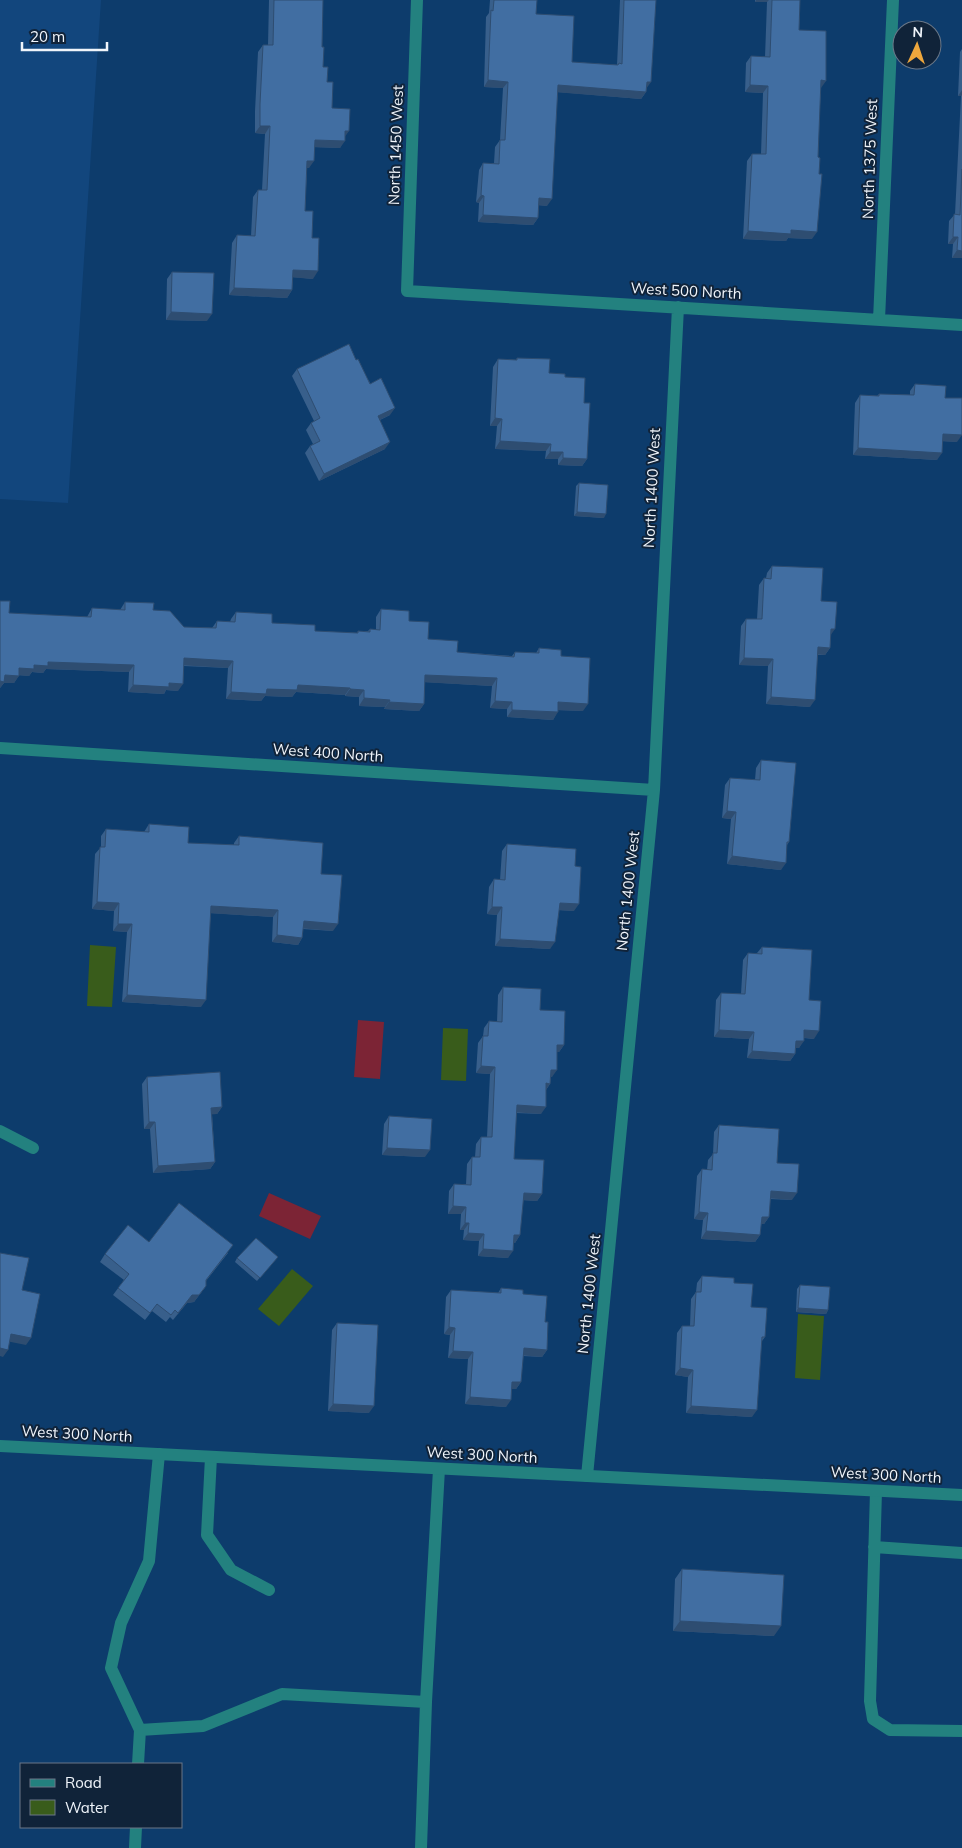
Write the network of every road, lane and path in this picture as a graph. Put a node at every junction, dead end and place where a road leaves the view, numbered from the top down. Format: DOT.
graph roads {
  1 [pos="417,0"];
  2 [pos="893,0"];
  3 [pos="407,291"];
  4 [pos="678,307"];
  5 [pos="879,320"];
  6 [pos="962,325"];
  7 [pos="0,748"];
  8 [pos="654,790"];
  9 [pos="0,1131"];
  10 [pos="34,1148"];
  11 [pos="0,1446"];
  12 [pos="159,1454"];
  13 [pos="211,1457"];
  14 [pos="439,1469"];
  15 [pos="587,1476"];
  16 [pos="876,1491"];
  17 [pos="962,1495"];
  18 [pos="874,1547"];
  19 [pos="962,1553"];
  20 [pos="270,1590"];
  21 [pos="426,1702"];
  22 [pos="140,1730"];
  23 [pos="962,1731"];
  24 [pos="138,1763"];
  25 [pos="136,1828"];
  26 [pos="135,1848"];
  27 [pos="421,1848"];
  1 -- 3 [label="street, North 1450 West"];
  2 -- 5 [label="street, North 1375 West"];
  3 -- 4 [label="street, West 500 North"];
  4 -- 5 [label="street, West 500 North"];
  4 -- 8 [label="street, North 1400 West"];
  5 -- 6 [label="street, West 500 North"];
  7 -- 8 [label="street, West 400 North"];
  8 -- 15 [label="street, North 1400 West"];
  9 -- 10 [label="street"];
  11 -- 12 [label="street, West 300 North"];
  12 -- 13 [label="street, West 300 North"];
  12 -- 22 [label="street"];
  13 -- 14 [label="street, West 300 North"];
  13 -- 20 [label="street"];
  14 -- 15 [label="street, West 300 North"];
  14 -- 21 [label="street"];
  15 -- 16 [label="street, West 300 North"];
  16 -- 17 [label="street, West 300 North"];
  16 -- 18 [label="street"];
  18 -- 19 [label="street"];
  18 -- 23 [label="street"];
  21 -- 22 [label="street"];
  21 -- 27 [label="street"];
  22 -- 24 [label="street"];
  25 -- 26 [label="street"];
}
